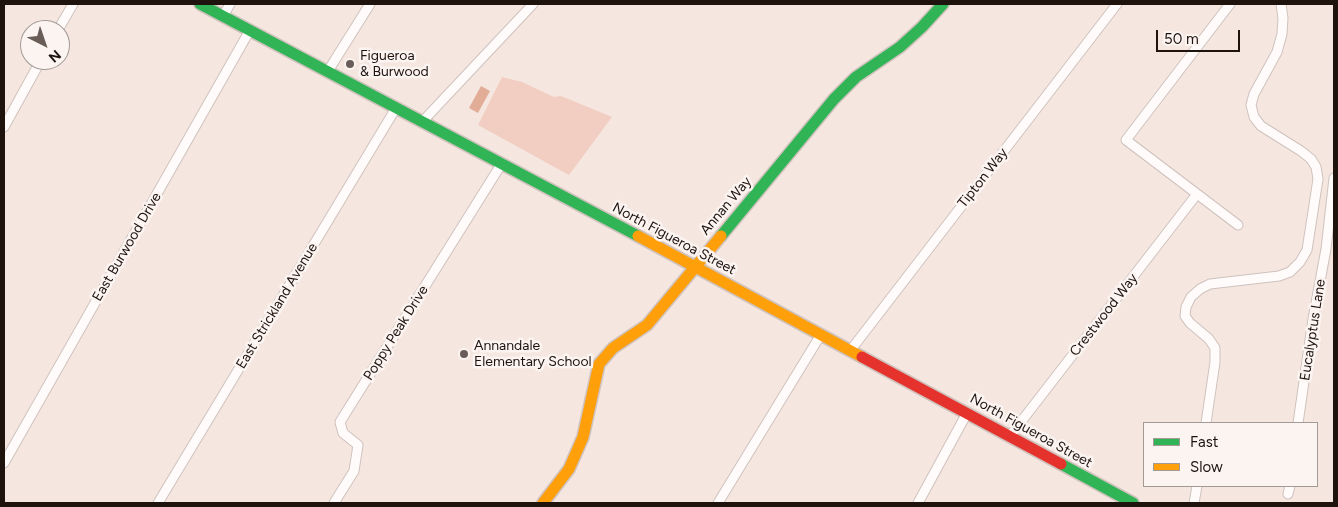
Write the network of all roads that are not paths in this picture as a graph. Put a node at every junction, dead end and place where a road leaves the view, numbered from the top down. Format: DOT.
graph roads {
  1 [pos="73,4"];
  2 [pos="200,4"];
  3 [pos="230,4"];
  4 [pos="370,4"];
  5 [pos="533,4"];
  6 [pos="943,4"];
  7 [pos="1117,4"];
  8 [pos="1230,4"];
  9 [pos="1281,4"];
  10 [pos="223,16"];
  11 [pos="64,20"];
  12 [pos="250,30"];
  13 [pos="35,70"];
  14 [pos="328,72"];
  15 [pos="396,108"];
  16 [pos="422,122"];
  17 [pos="4,127"];
  18 [pos="502,163"];
  19 [pos="1318,179"];
  20 [pos="1334,179"];
  21 [pos="1198,194"];
  22 [pos="1238,225"];
  23 [pos="694,267"];
  24 [pos="820,336"];
  25 [pos="850,351"];
  26 [pos="967,413"];
  27 [pos="1206,422"];
  28 [pos="1298,422"];
  29 [pos="1010,436"];
  30 [pos="4,463"];
  31 [pos="1197,487"];
  32 [pos="158,503"];
  33 [pos="334,503"];
  34 [pos="543,503"];
  35 [pos="718,503"];
  36 [pos="918,503"];
  37 [pos="1133,503"];
  38 [pos="1194,503"];
  1 -- 11 [label="street"];
  2 -- 10 [label="main road, North Figueroa Street"];
  3 -- 10 [label="street"];
  4 -- 14 [label="street"];
  5 -- 16 [label="street"];
  6 -- 23 [label="main road, Annan Way"];
  7 -- 25 [label="street, Tipton Way"];
  8 -- 21 [label="street"];
  9 -- 19 [label="street"];
  10 -- 12 [label="main road, North Figueroa Street"];
  12 -- 14 [label="main road, North Figueroa Street"];
  12 -- 30 [label="street, East Burwood Drive"];
  13 -- 17 [label="street"];
  14 -- 15 [label="main road, North Figueroa Street"];
  15 -- 16 [label="main road, North Figueroa Street"];
  15 -- 32 [label="street, East Strickland Avenue"];
  16 -- 18 [label="main road, North Figueroa Street"];
  18 -- 23 [label="main road, North Figueroa Street"];
  18 -- 33 [label="street, Poppy Peak Drive"];
  19 -- 20 [label="street"];
  19 -- 27 [label="street"];
  20 -- 28 [label="street, Eucalyptus Lane"];
  21 -- 22 [label="street"];
  21 -- 29 [label="street, Crestwood Way"];
  23 -- 24 [label="main road, North Figueroa Street"];
  23 -- 34 [label="main road, Annan Way"];
  24 -- 25 [label="main road, North Figueroa Street"];
  24 -- 35 [label="street"];
  25 -- 26 [label="main road, North Figueroa Street"];
  26 -- 29 [label="main road, North Figueroa Street"];
  26 -- 36 [label="street"];
  29 -- 37 [label="main road, North Figueroa Street"];
  31 -- 38 [label="street"];
}
